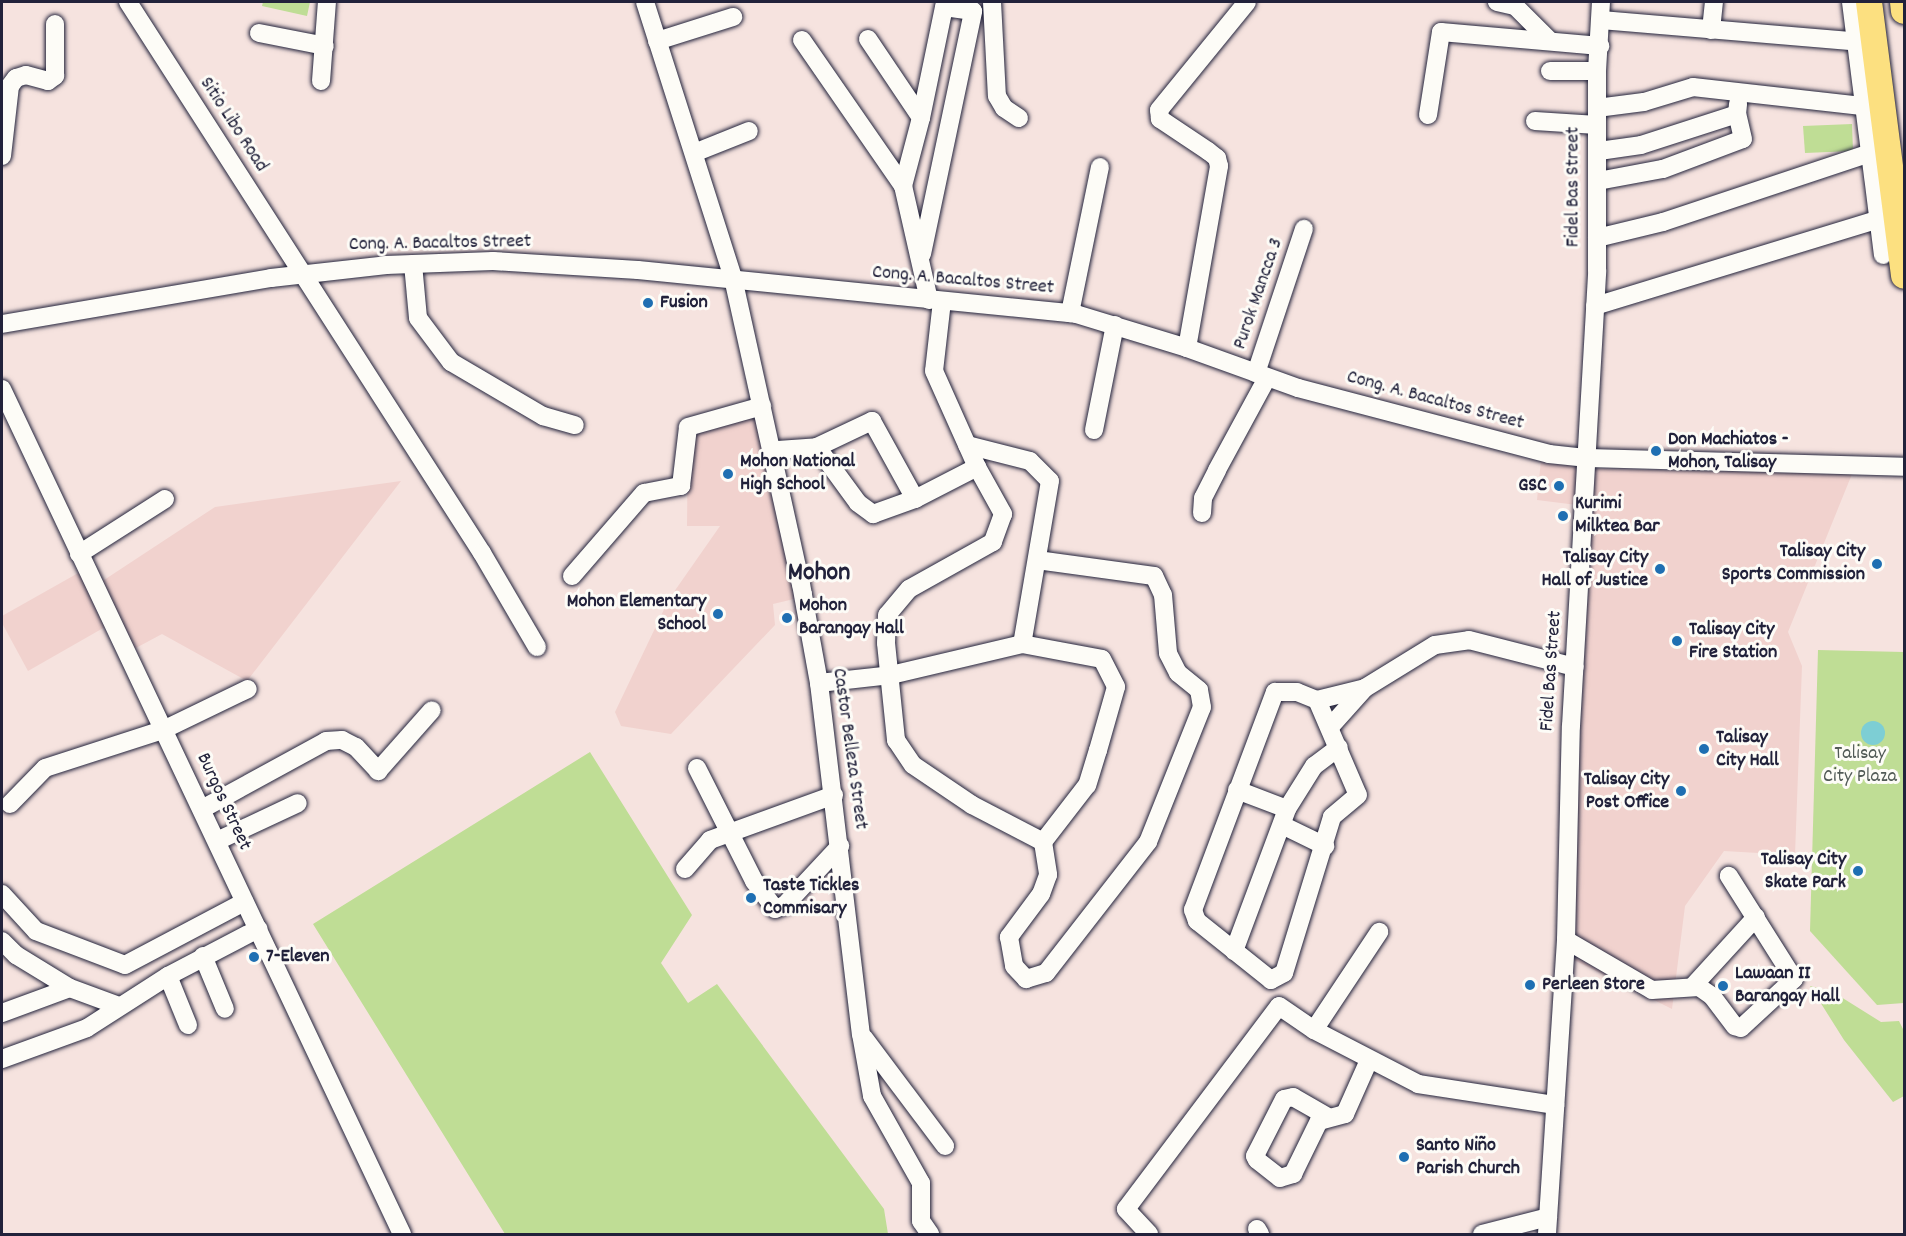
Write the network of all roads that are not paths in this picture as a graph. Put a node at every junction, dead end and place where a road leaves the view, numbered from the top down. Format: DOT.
graph roads {
  1 [pos="128,2"];
  2 [pos="327,2"];
  3 [pos="645,2"];
  4 [pos="1247,2"];
  5 [pos="1497,2"];
  6 [pos="1601,2"];
  7 [pos="1714,2"];
  8 [pos="1903,2"];
  9 [pos="944,4"];
  10 [pos="1861,7"];
  11 [pos="992,8"];
  12 [pos="973,11"];
  13 [pos="1905,11"];
  14 [pos="732,17"];
  15 [pos="1601,20"];
  16 [pos="55,24"];
  17 [pos="1711,30"];
  18 [pos="259,33"];
  19 [pos="868,39"];
  20 [pos="802,40"];
  21 [pos="657,41"];
  22 [pos="1550,41"];
  23 [pos="1853,41"];
  24 [pos="325,46"];
  25 [pos="1600,46"];
  26 [pos="1550,71"];
  27 [pos="1597,71"];
  28 [pos="321,81"];
  29 [pos="1740,90"];
  30 [pos="1862,106"];
  31 [pos="1737,114"];
  32 [pos="1428,115"];
  33 [pos="1597,117"];
  34 [pos="921,118"];
  35 [pos="1019,118"];
  36 [pos="1535,121"];
  37 [pos="749,131"];
  38 [pos="1599,151"];
  39 [pos="694,153"];
  40 [pos="1868,154"];
  41 [pos="2,156"];
  42 [pos="1100,167"];
  43 [pos="1598,181"];
  44 [pos="903,186"];
  45 [pos="1877,220"];
  46 [pos="1304,229"];
  47 [pos="1597,238"];
  48 [pos="1883,255"];
  49 [pos="921,258"];
  50 [pos="412,264"];
  51 [pos="301,273"];
  52 [pos="1905,276"];
  53 [pos="733,278"];
  54 [pos="935,301"];
  55 [pos="1595,306"];
  56 [pos="1070,313"];
  57 [pos="2,324"];
  58 [pos="1115,325"];
  59 [pos="1187,348"];
  60 [pos="1262,375"];
  61 [pos="2,389"];
  62 [pos="762,406"];
  63 [pos="575,425"];
  64 [pos="1094,430"];
  65 [pos="966,445"];
  66 [pos="817,447"];
  67 [pos="778,450"];
  68 [pos="1589,458"];
  69 [pos="976,467"];
  70 [pos="1905,467"];
  71 [pos="165,499"];
  72 [pos="915,499"];
  73 [pos="1202,513"];
  74 [pos="79,554"];
  75 [pos="1037,560"];
  76 [pos="572,576"];
  77 [pos="1022,644"];
  78 [pos="537,647"];
  79 [pos="1575,667"];
  80 [pos="891,675"];
  81 [pos="819,683"];
  82 [pos="1365,688"];
  83 [pos="248,689"];
  84 [pos="1317,700"];
  85 [pos="432,710"];
  86 [pos="1330,727"];
  87 [pos="163,729"];
  88 [pos="1338,747"];
  89 [pos="696,768"];
  90 [pos="1237,790"];
  91 [pos="834,795"];
  92 [pos="298,803"];
  93 [pos="10,804"];
  94 [pos="202,809"];
  95 [pos="1286,817"];
  96 [pos="730,833"];
  97 [pos="217,841"];
  98 [pos="1043,842"];
  99 [pos="840,846"];
  100 [pos="1325,846"];
  101 [pos="685,869"];
  102 [pos="1730,876"];
  103 [pos="2,894"];
  104 [pos="244,902"];
  105 [pos="1756,917"];
  106 [pos="258,929"];
  107 [pos="1379,932"];
  108 [pos="1566,940"];
  109 [pos="2,941"];
  110 [pos="1234,951"];
  111 [pos="203,956"];
  112 [pos="168,976"];
  113 [pos="1694,985"];
  114 [pos="70,988"];
  115 [pos="119,1006"];
  116 [pos="225,1009"];
  117 [pos="2,1012"];
  118 [pos="188,1025"];
  119 [pos="1314,1030"];
  120 [pos="861,1034"];
  121 [pos="2,1059"];
  122 [pos="1369,1060"];
  123 [pos="1555,1105"];
  124 [pos="1328,1118"];
  125 [pos="945,1146"];
  126 [pos="1548,1226"];
  127 [pos="1511,1230"];
  128 [pos="402,1234"];
  129 [pos="930,1234"];
  130 [pos="1149,1234"];
  131 [pos="1482,1234"];
  1 -- 51 [label="street, Sitio Libo Road"];
  2 -- 24 [label="street"];
  3 -- 21 [label="street, Castor Belleza Street"];
  4 -- 59 [label="street"];
  5 -- 22 [label="street"];
  6 -- 15 [label="street, Fidel Bas Street"];
  7 -- 17 [label="street"];
  8 -- 13 [label="highway"];
  9 -- 12 [label="street"];
  9 -- 34 [label="street"];
  10 -- 23 [label="street"];
  10 -- 52 [label="highway"];
  11 -- 12 [label="street"];
  11 -- 35 [label="street"];
  12 -- 49 [label="street"];
  14 -- 21 [label="street"];
  15 -- 17 [label="street"];
  15 -- 25 [label="street, Fidel Bas Street"];
  16 -- 41 [label="street"];
  17 -- 23 [label="street"];
  18 -- 24 [label="street"];
  19 -- 34 [label="street"];
  20 -- 44 [label="street"];
  21 -- 39 [label="street, Castor Belleza Street"];
  22 -- 25 [label="street"];
  22 -- 32 [label="street"];
  23 -- 30 [label="street"];
  24 -- 28 [label="street"];
  25 -- 27 [label="street, Fidel Bas Street"];
  26 -- 27 [label="street"];
  27 -- 33 [label="street, Fidel Bas Street"];
  29 -- 30 [label="street"];
  29 -- 31 [label="street"];
  29 -- 33 [label="street"];
  30 -- 40 [label="street"];
  31 -- 38 [label="street"];
  31 -- 43 [label="street"];
  33 -- 36 [label="street"];
  33 -- 38 [label="street, Fidel Bas Street"];
  34 -- 44 [label="street"];
  37 -- 39 [label="street"];
  38 -- 43 [label="street, Fidel Bas Street"];
  39 -- 53 [label="street, Castor Belleza Street"];
  40 -- 45 [label="street"];
  40 -- 47 [label="street"];
  42 -- 56 [label="street"];
  43 -- 47 [label="street, Fidel Bas Street"];
  44 -- 49 [label="street"];
  45 -- 48 [label="street"];
  45 -- 55 [label="street"];
  46 -- 60 [label="street, Purok Mancca 3"];
  47 -- 55 [label="street, Fidel Bas Street"];
  49 -- 54 [label="street"];
  50 -- 51 [label="street, Cong. A. Bacaltos Street"];
  50 -- 53 [label="street, Cong. A. Bacaltos Street"];
  50 -- 63 [label="street"];
  51 -- 57 [label="street, Cong. A. Bacaltos Street"];
  51 -- 78 [label="street, Sitio Libo Road"];
  53 -- 54 [label="street, Cong. A. Bacaltos Street"];
  53 -- 62 [label="street, Castor Belleza Street"];
  54 -- 56 [label="street, Cong. A. Bacaltos Street"];
  54 -- 65 [label="street"];
  55 -- 68 [label="street, Fidel Bas Street"];
  56 -- 58 [label="street, Cong. A. Bacaltos Street"];
  58 -- 59 [label="street, Cong. A. Bacaltos Street"];
  58 -- 64 [label="street"];
  59 -- 60 [label="street, Cong. A. Bacaltos Street"];
  60 -- 68 [label="street, Cong. A. Bacaltos Street"];
  60 -- 73 [label="street, Purok Mancca 3"];
  61 -- 74 [label="street, Burgos Street"];
  62 -- 76 [label="street"];
  62 -- 81 [label="street, Castor Belleza Street"];
  65 -- 69 [label="street"];
  65 -- 75 [label="street"];
  66 -- 67 [label="street"];
  66 -- 72 [label="street"];
  66 -- 72 [label="street"];
  68 -- 70 [label="street, Cong. A. Bacaltos Street"];
  68 -- 79 [label="street, Fidel Bas Street"];
  69 -- 72 [label="street"];
  69 -- 80 [label="street"];
  71 -- 74 [label="street"];
  74 -- 87 [label="street, Burgos Street"];
  75 -- 77 [label="street"];
  75 -- 98 [label="street"];
  77 -- 80 [label="street"];
  77 -- 98 [label="street"];
  79 -- 82 [label="street"];
  79 -- 108 [label="street, Fidel Bas Street"];
  80 -- 81 [label="street"];
  80 -- 98 [label="street"];
  81 -- 91 [label="street, Castor Belleza Street"];
  82 -- 84 [label="street"];
  82 -- 86 [label="street"];
  83 -- 87 [label="street"];
  84 -- 86 [label="street"];
  84 -- 90 [label="street"];
  85 -- 94 [label="street"];
  86 -- 88 [label="street"];
  87 -- 93 [label="street"];
  87 -- 94 [label="street, Burgos Street"];
  88 -- 95 [label="street"];
  88 -- 100 [label="street"];
  89 -- 96 [label="street"];
  90 -- 95 [label="street"];
  90 -- 110 [label="street"];
  91 -- 96 [label="street"];
  91 -- 99 [label="street, Castor Belleza Street"];
  92 -- 97 [label="street"];
  94 -- 97 [label="street, Burgos Street"];
  95 -- 100 [label="street"];
  95 -- 110 [label="street"];
  96 -- 99 [label="street"];
  96 -- 101 [label="street"];
  97 -- 104 [label="street, Burgos Street"];
  99 -- 120 [label="street, Castor Belleza Street"];
  100 -- 110 [label="street"];
  102 -- 105 [label="street"];
  103 -- 104 [label="street"];
  104 -- 106 [label="street, Burgos Street"];
  105 -- 113 [label="street"];
  105 -- 113 [label="street"];
  106 -- 111 [label="street"];
  106 -- 128 [label="street, Burgos Street"];
  107 -- 119 [label="street"];
  108 -- 113 [label="street"];
  108 -- 123 [label="street, Fidel Bas Street"];
  109 -- 114 [label="street"];
  111 -- 112 [label="street"];
  111 -- 116 [label="street"];
  112 -- 115 [label="street"];
  112 -- 118 [label="street"];
  114 -- 115 [label="street"];
  114 -- 117 [label="street"];
  115 -- 121 [label="street"];
  119 -- 122 [label="street"];
  119 -- 130 [label="street"];
  120 -- 125 [label="street"];
  120 -- 129 [label="street, Castor Belleza Street"];
  122 -- 123 [label="street"];
  122 -- 124 [label="street"];
  123 -- 126 [label="street, Fidel Bas Street"];
  124 -- 124 [label="street"];
  126 -- 127 [label="street"];
  127 -- 131 [label="street"];
}
